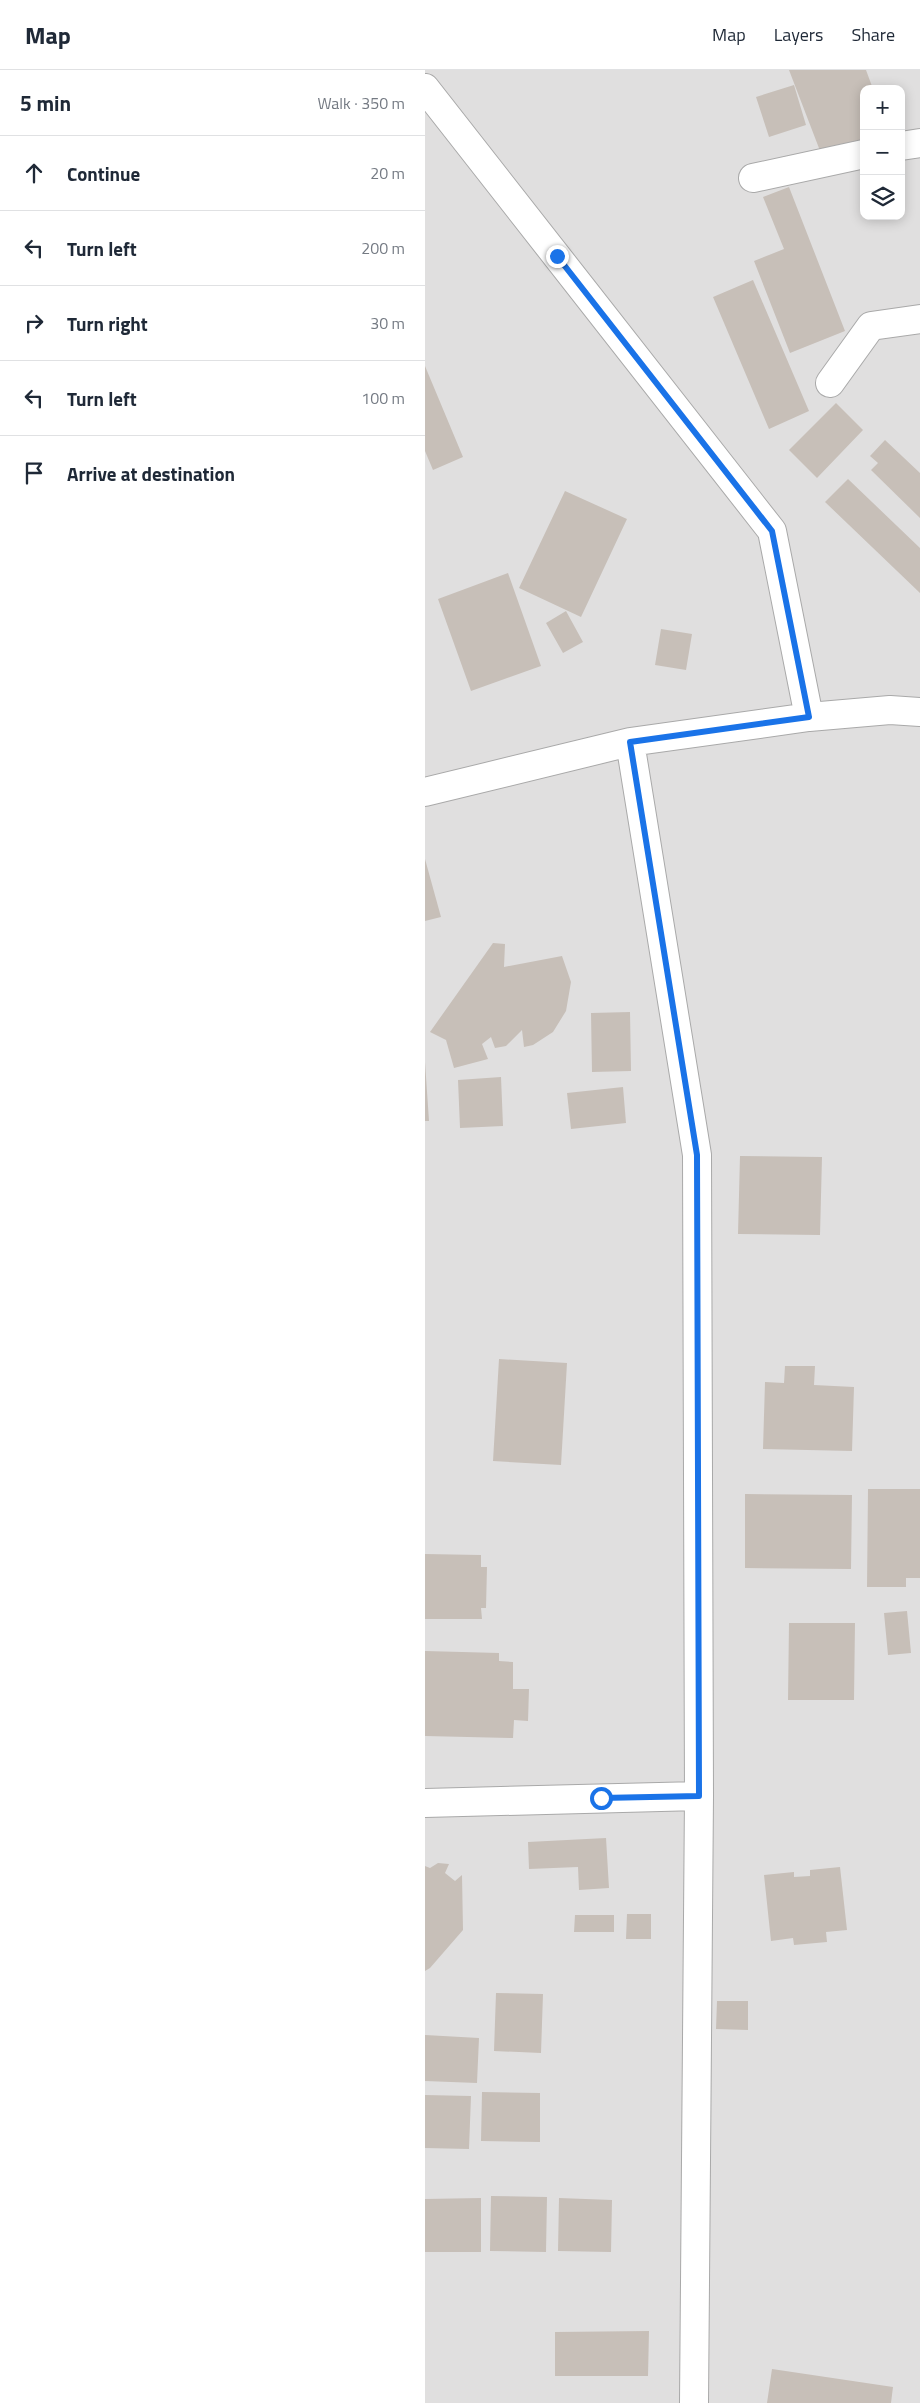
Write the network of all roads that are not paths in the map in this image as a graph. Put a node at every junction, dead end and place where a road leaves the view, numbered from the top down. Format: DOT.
graph roads {
  1 [pos="425,88"];
  2 [pos="860,155"];
  3 [pos="753,178"];
  4 [pos="920,319"];
  5 [pos="830,382"];
  6 [pos="920,712"];
  7 [pos="809,717"];
  8 [pos="630,742"];
  9 [pos="425,792"];
  10 [pos="699,1796"];
  11 [pos="425,1803"];
  12 [pos="693,2403"];
  1 -- 7 [label="street"];
  2 -- 3 [label="street"];
  4 -- 5 [label="street"];
  6 -- 7 [label="street"];
  7 -- 8 [label="street"];
  8 -- 9 [label="street"];
  8 -- 10 [label="street"];
  10 -- 11 [label="street"];
  10 -- 12 [label="street"];
}
